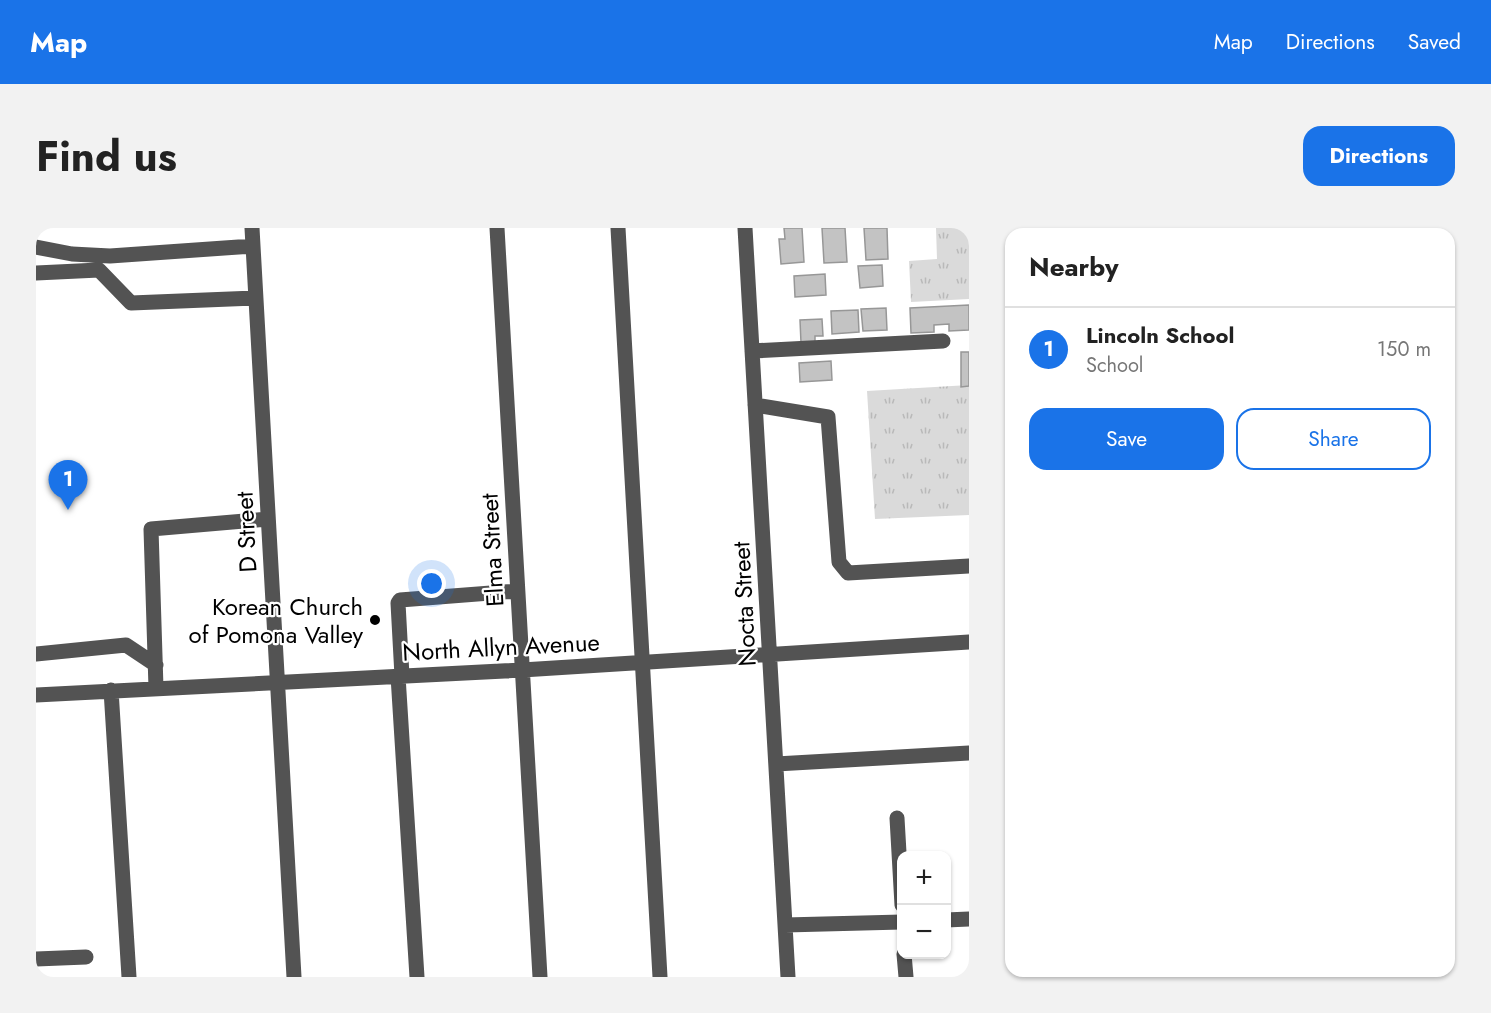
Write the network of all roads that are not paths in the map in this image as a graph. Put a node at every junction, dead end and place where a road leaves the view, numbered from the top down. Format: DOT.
graph roads {
  1 [pos="252,228"];
  2 [pos="497,228"];
  3 [pos="618,228"];
  4 [pos="745,228"];
  5 [pos="253,246"];
  6 [pos="36,247"];
  7 [pos="36,273"];
  8 [pos="255,298"];
  9 [pos="943,341"];
  10 [pos="752,351"];
  11 [pos="755,405"];
  12 [pos="268,519"];
  13 [pos="969,566"];
  14 [pos="517,591"];
  15 [pos="969,642"];
  16 [pos="769,653"];
  17 [pos="36,654"];
  18 [pos="642,662"];
  19 [pos="156,665"];
  20 [pos="522,670"];
  21 [pos="400,676"];
  22 [pos="277,682"];
  23 [pos="156,688"];
  24 [pos="111,690"];
  25 [pos="36,694"];
  26 [pos="969,753"];
  27 [pos="776,764"];
  28 [pos="897,818"];
  29 [pos="899,851"];
  30 [pos="969,919"];
  31 [pos="951,920"];
  32 [pos="897,922"];
  33 [pos="785,925"];
  34 [pos="86,957"];
  35 [pos="36,959"];
  36 [pos="904,959"];
  37 [pos="129,977"];
  38 [pos="294,977"];
  39 [pos="417,977"];
  40 [pos="540,977"];
  41 [pos="660,977"];
  42 [pos="788,977"];
  43 [pos="906,977"];
  1 -- 5 [label="street, D Street"];
  2 -- 14 [label="street, Elma Street"];
  3 -- 18 [label="street"];
  4 -- 10 [label="street, Nocta Street"];
  5 -- 6 [label="street"];
  5 -- 8 [label="street, D Street"];
  7 -- 8 [label="street"];
  8 -- 12 [label="street, D Street"];
  9 -- 10 [label="street"];
  10 -- 11 [label="street, Nocta Street"];
  11 -- 13 [label="street"];
  11 -- 16 [label="street, Nocta Street"];
  12 -- 19 [label="street"];
  12 -- 22 [label="street, D Street"];
  14 -- 20 [label="street, Elma Street"];
  14 -- 21 [label="street"];
  15 -- 16 [label="street, North Allyn Avenue"];
  16 -- 18 [label="street, North Allyn Avenue"];
  16 -- 27 [label="street, Nocta Street"];
  17 -- 19 [label="street"];
  18 -- 20 [label="street, North Allyn Avenue"];
  18 -- 41 [label="street"];
  19 -- 23 [label="street"];
  20 -- 21 [label="street, North Allyn Avenue"];
  20 -- 40 [label="street, Elma Street"];
  21 -- 22 [label="street, North Allyn Avenue"];
  21 -- 39 [label="street"];
  22 -- 23 [label="street, North Allyn Avenue"];
  22 -- 38 [label="street, D Street"];
  23 -- 24 [label="street, North Allyn Avenue"];
  24 -- 25 [label="street, North Allyn Avenue"];
  24 -- 37 [label="street"];
  26 -- 27 [label="street"];
  27 -- 33 [label="street, Nocta Street"];
  28 -- 29 [label="street"];
  30 -- 31 [label="street"];
  32 -- 33 [label="street"];
  33 -- 42 [label="street, Nocta Street"];
  34 -- 35 [label="street"];
  36 -- 43 [label="street"];
}
